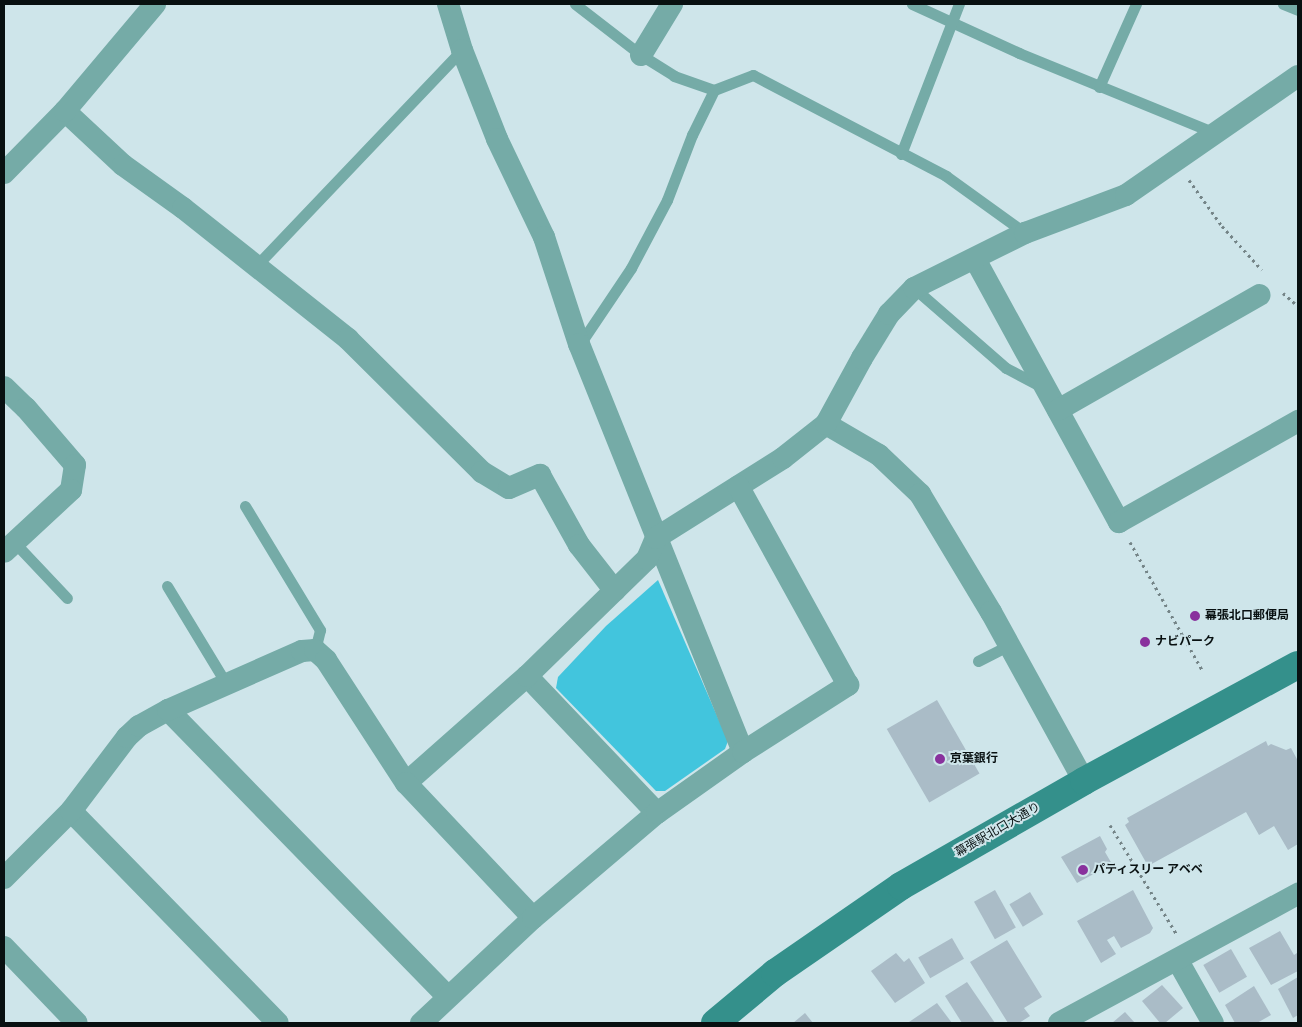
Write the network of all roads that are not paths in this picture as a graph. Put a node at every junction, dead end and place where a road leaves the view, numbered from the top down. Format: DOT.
graph roads {
  1 [pos="155,4"];
  2 [pos="448,4"];
  3 [pos="575,4"];
  4 [pos="672,4"];
  5 [pos="912,4"];
  6 [pos="959,4"];
  7 [pos="1136,4"];
  8 [pos="1282,4"];
  9 [pos="1298,10"];
  10 [pos="952,21"];
  11 [pos="462,50"];
  12 [pos="641,55"];
  13 [pos="1298,76"];
  14 [pos="1099,87"];
  15 [pos="714,90"];
  16 [pos="65,111"];
  17 [pos="1215,134"];
  18 [pos="901,154"];
  19 [pos="4,172"];
  20 [pos="1025,233"];
  21 [pos="975,259"];
  22 [pos="256,266"];
  23 [pos="914,288"];
  24 [pos="1270,292"];
  25 [pos="580,344"];
  26 [pos="4,387"];
  27 [pos="1045,388"];
  28 [pos="1058,410"];
  29 [pos="1298,421"];
  30 [pos="826,424"];
  31 [pos="738,486"];
  32 [pos="245,506"];
  33 [pos="656,538"];
  34 [pos="9,547"];
  35 [pos="167,586"];
  36 [pos="615,590"];
  37 [pos="67,598"];
  38 [pos="1009,644"];
  39 [pos="315,650"];
  40 [pos="978,661"];
  41 [pos="1298,665"];
  42 [pos="527,676"];
  43 [pos="227,685"];
  44 [pos="168,710"];
  45 [pos="743,752"];
  46 [pos="1084,781"];
  47 [pos="406,783"];
  48 [pos="71,811"];
  49 [pos="657,813"];
  50 [pos="4,878"];
  51 [pos="1297,898"];
  52 [pos="533,918"];
  53 [pos="4,947"];
  54 [pos="1183,958"];
  55 [pos="448,997"];
  56 [pos="78,1023"];
  57 [pos="278,1023"];
  58 [pos="422,1023"];
  59 [pos="715,1023"];
  60 [pos="1059,1023"];
  61 [pos="1213,1023"];
  1 -- 16 [label="street"];
  2 -- 11 [label="street"];
  3 -- 12 [label="lane"];
  4 -- 12 [label="street"];
  5 -- 10 [label="lane"];
  6 -- 10 [label="lane"];
  7 -- 14 [label="lane"];
  8 -- 9 [label="lane"];
  10 -- 14 [label="lane"];
  10 -- 18 [label="lane"];
  11 -- 22 [label="lane"];
  11 -- 25 [label="street"];
  12 -- 15 [label="lane"];
  13 -- 17 [label="street"];
  14 -- 17 [label="lane"];
  15 -- 18 [label="lane"];
  15 -- 25 [label="lane"];
  16 -- 19 [label="street"];
  16 -- 22 [label="street"];
  17 -- 20 [label="street"];
  18 -- 20 [label="lane"];
  20 -- 21 [label="street"];
  21 -- 23 [label="street"];
  21 -- 27 [label="street"];
  22 -- 36 [label="street"];
  23 -- 27 [label="lane"];
  23 -- 30 [label="street"];
  24 -- 28 [label="street"];
  25 -- 33 [label="street"];
  26 -- 34 [label="street"];
  27 -- 28 [label="street"];
  28 -- 29 [label="street"];
  30 -- 31 [label="street"];
  30 -- 38 [label="street"];
  31 -- 33 [label="street"];
  31 -- 45 [label="street"];
  32 -- 39 [label="lane"];
  33 -- 36 [label="street"];
  33 -- 45 [label="street"];
  34 -- 37 [label="lane"];
  35 -- 43 [label="lane"];
  36 -- 42 [label="street"];
  38 -- 40 [label="lane"];
  38 -- 46 [label="street"];
  39 -- 43 [label="street"];
  39 -- 47 [label="street"];
  41 -- 46 [label="street, 幕張駅北口大通り"];
  42 -- 47 [label="street"];
  42 -- 49 [label="street"];
  43 -- 44 [label="street"];
  44 -- 48 [label="street"];
  44 -- 55 [label="street"];
  45 -- 49 [label="street"];
  46 -- 59 [label="street, 幕張駅北口大通り"];
  47 -- 52 [label="street"];
  48 -- 50 [label="street"];
  48 -- 57 [label="street"];
  49 -- 52 [label="street"];
  51 -- 54 [label="street"];
  52 -- 55 [label="street"];
  53 -- 56 [label="street"];
  54 -- 60 [label="street"];
  54 -- 61 [label="street"];
  55 -- 58 [label="street"];
}
